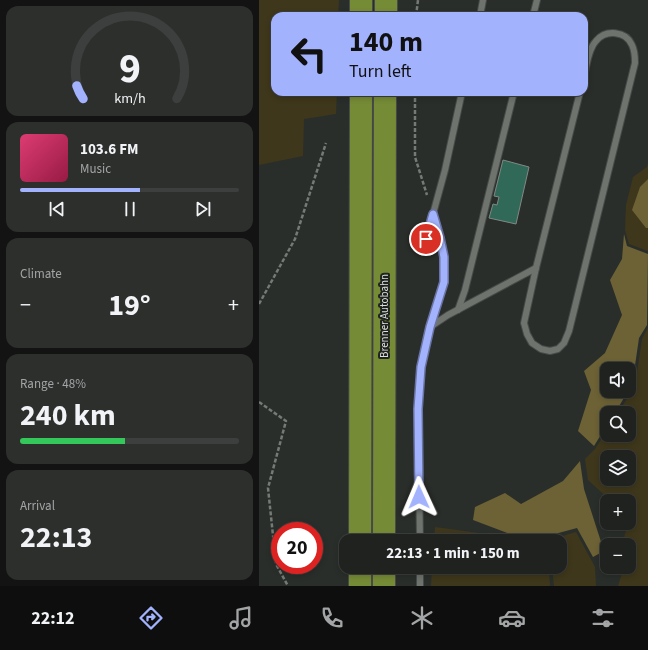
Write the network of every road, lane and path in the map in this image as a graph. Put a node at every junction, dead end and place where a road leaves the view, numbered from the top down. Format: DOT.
graph roads {
  1 [pos="361,0"];
  2 [pos="386,0"];
  3 [pos="418,0"];
  4 [pos="483,0"];
  5 [pos="537,0"];
  6 [pos="361,12"];
  7 [pos="386,12"];
  8 [pos="416,12"];
  9 [pos="481,12"];
  10 [pos="534,12"];
  11 [pos="588,61"];
  12 [pos="361,96"];
  13 [pos="385,96"];
  14 [pos="415,96"];
  15 [pos="461,96"];
  16 [pos="513,96"];
  17 [pos="579,96"];
  18 [pos="326,143"];
  19 [pos="433,214"];
  20 [pos="423,252"];
  21 [pos="536,268"];
  22 [pos="259,304"];
  23 [pos="458,310"];
  24 [pos="430,327"];
  25 [pos="259,402"];
  26 [pos="360,534"];
  27 [pos="384,534"];
  28 [pos="420,534"];
  29 [pos="360,574"];
  30 [pos="384,574"];
  31 [pos="420,574"];
  32 [pos="288,586"];
  33 [pos="360,586"];
  34 [pos="384,586"];
  35 [pos="421,586"];
  1 -- 6 [label="highway"];
  2 -- 7 [label="highway"];
  3 -- 8 [label="path"];
  4 -- 9 [label="lane"];
  5 -- 10 [label="lane"];
  11 -- 21 [label="lane"];
  12 -- 26 [label="highway"];
  13 -- 27 [label="highway, Brenner Autobahn"];
  14 -- 19 [label="path"];
  15 -- 19 [label="lane"];
  16 -- 23 [label="lane"];
  17 -- 21 [label="lane"];
  18 -- 22 [label="path"];
  19 -- 20 [label="lane"];
  19 -- 24 [label="lane"];
  21 -- 23 [label="lane"];
  23 -- 24 [label="lane"];
  24 -- 28 [label="lane"];
  25 -- 32 [label="path"];
  29 -- 33 [label="highway"];
  30 -- 34 [label="highway"];
  31 -- 35 [label="lane"];
}
